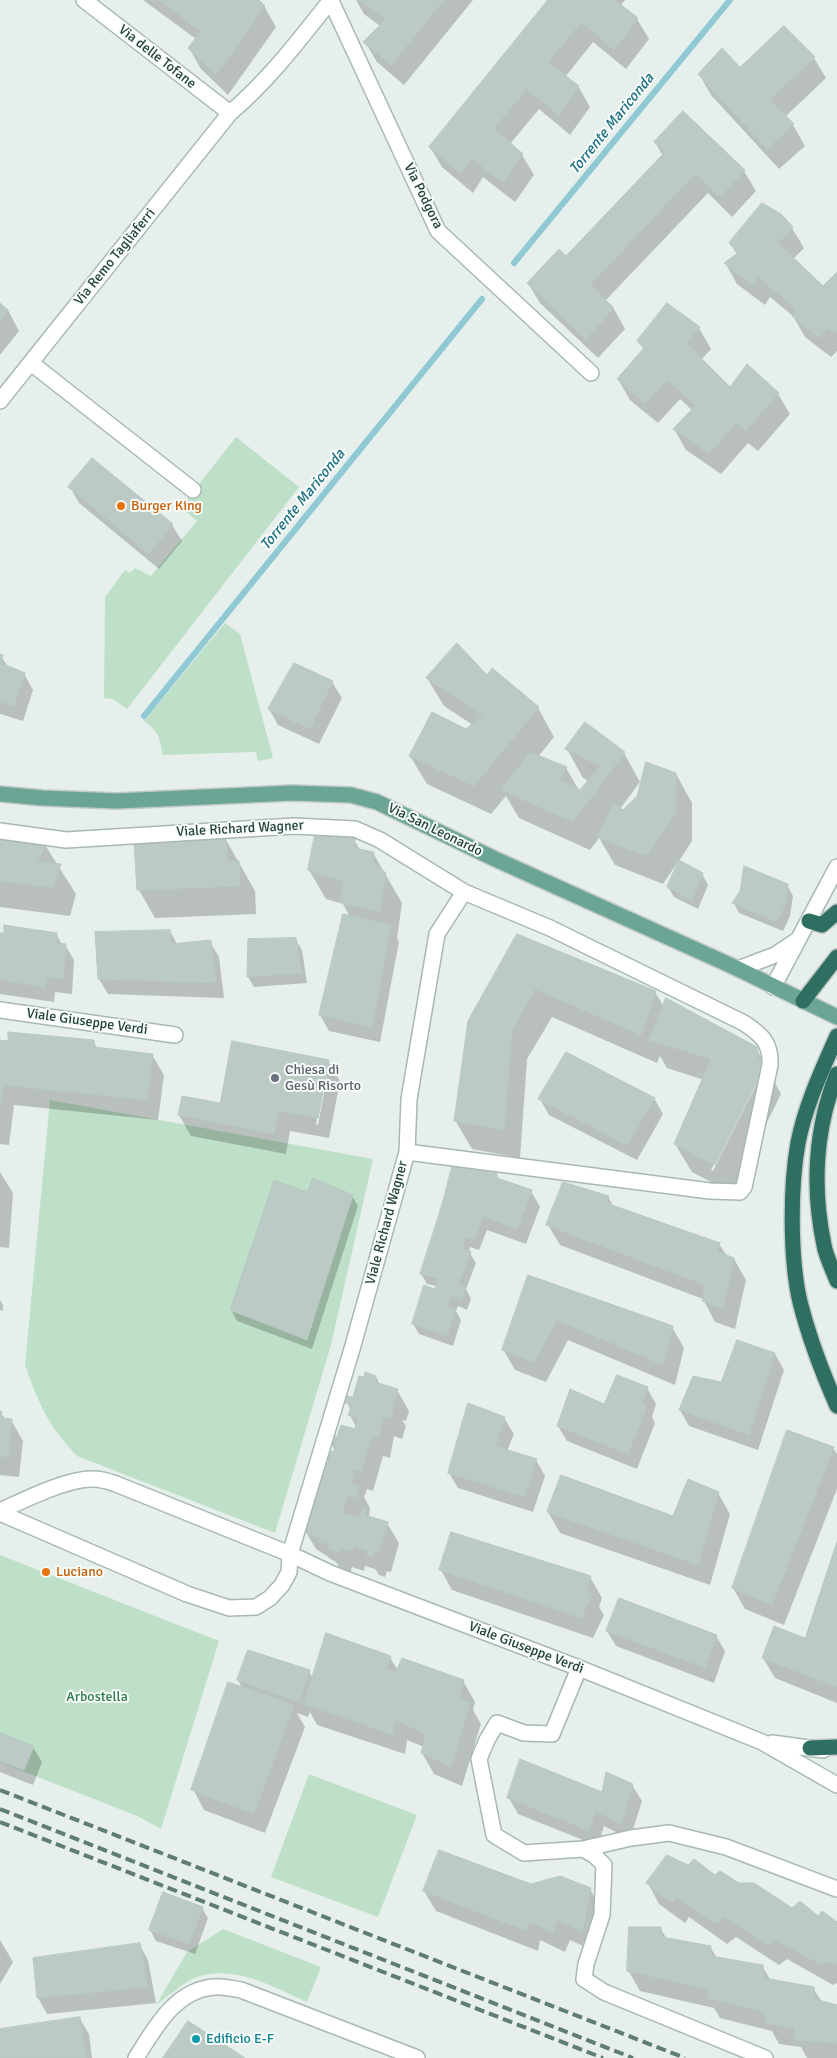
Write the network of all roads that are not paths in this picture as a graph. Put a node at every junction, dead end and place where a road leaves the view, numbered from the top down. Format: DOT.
graph roads {
  1 [pos="84,0"];
  2 [pos="331,0"];
  3 [pos="230,113"];
  4 [pos="31,363"];
  5 [pos="591,373"];
  6 [pos="0,402"];
  7 [pos="193,490"];
  8 [pos="0,794"];
  9 [pos="0,831"];
  10 [pos="837,867"];
  11 [pos="464,892"];
  12 [pos="837,912"];
  13 [pos="809,921"];
  14 [pos="799,939"];
  15 [pos="837,957"];
  16 [pos="738,969"];
  17 [pos="773,987"];
  18 [pos="804,1001"];
  19 [pos="0,1010"];
  20 [pos="837,1017"];
  21 [pos="175,1034"];
  22 [pos="835,1040"];
  23 [pos="837,1074"];
  24 [pos="407,1152"];
  25 [pos="837,1281"];
  26 [pos="837,1406"];
  27 [pos="0,1512"];
  28 [pos="290,1554"];
  29 [pos="579,1668"];
  30 [pos="762,1742"];
  31 [pos="837,1747"];
  32 [pos="810,1748"];
  33 [pos="837,1752"];
  34 [pos="837,1785"];
  35 [pos="583,1849"];
  36 [pos="837,1889"];
  37 [pos="136,2058"];
  38 [pos="417,2058"];
  39 [pos="765,2058"];
  1 -- 3 [label="street, Via delle Tofane"];
  2 -- 3 [label="street, Via Podgora"];
  2 -- 5 [label="street, Via Podgora"];
  3 -- 4 [label="street, Via Remo Tagliaferri"];
  4 -- 6 [label="street, Via Remo Tagliaferri"];
  4 -- 7 [label="street"];
  8 -- 16 [label="main road, Via San Leonardo"];
  9 -- 11 [label="street, Viale Richard Wagner"];
  10 -- 13 [label="street"];
  11 -- 24 [label="street, Viale Richard Wagner"];
  11 -- 24 [label="street, Viale Richard Wagner"];
  12 -- 13 [label="highway"];
  13 -- 14 [label="street"];
  14 -- 16 [label="street"];
  14 -- 17 [label="street"];
  15 -- 18 [label="highway"];
  16 -- 17 [label="main road, Via San Leonardo"];
  17 -- 18 [label="main road, Via San Leonardo"];
  18 -- 20 [label="main road, Via San Leonardo"];
  19 -- 21 [label="street, Viale Giuseppe Verdi"];
  22 -- 26 [label="highway"];
  23 -- 25 [label="highway"];
  24 -- 28 [label="street, Viale Richard Wagner"];
  27 -- 28 [label="street, Viale Giuseppe Verdi"];
  27 -- 28 [label="street, Viale Giuseppe Verdi"];
  28 -- 29 [label="street, Viale Giuseppe Verdi"];
  29 -- 30 [label="street, Viale Giuseppe Verdi"];
  29 -- 35 [label="street"];
  30 -- 32 [label="street, Viale Giuseppe Verdi"];
  30 -- 34 [label="street, Viale Giuseppe Verdi"];
  31 -- 32 [label="highway"];
  32 -- 33 [label="street, Viale Giuseppe Verdi"];
  35 -- 36 [label="street"];
  35 -- 39 [label="street"];
  37 -- 38 [label="street"];
}
